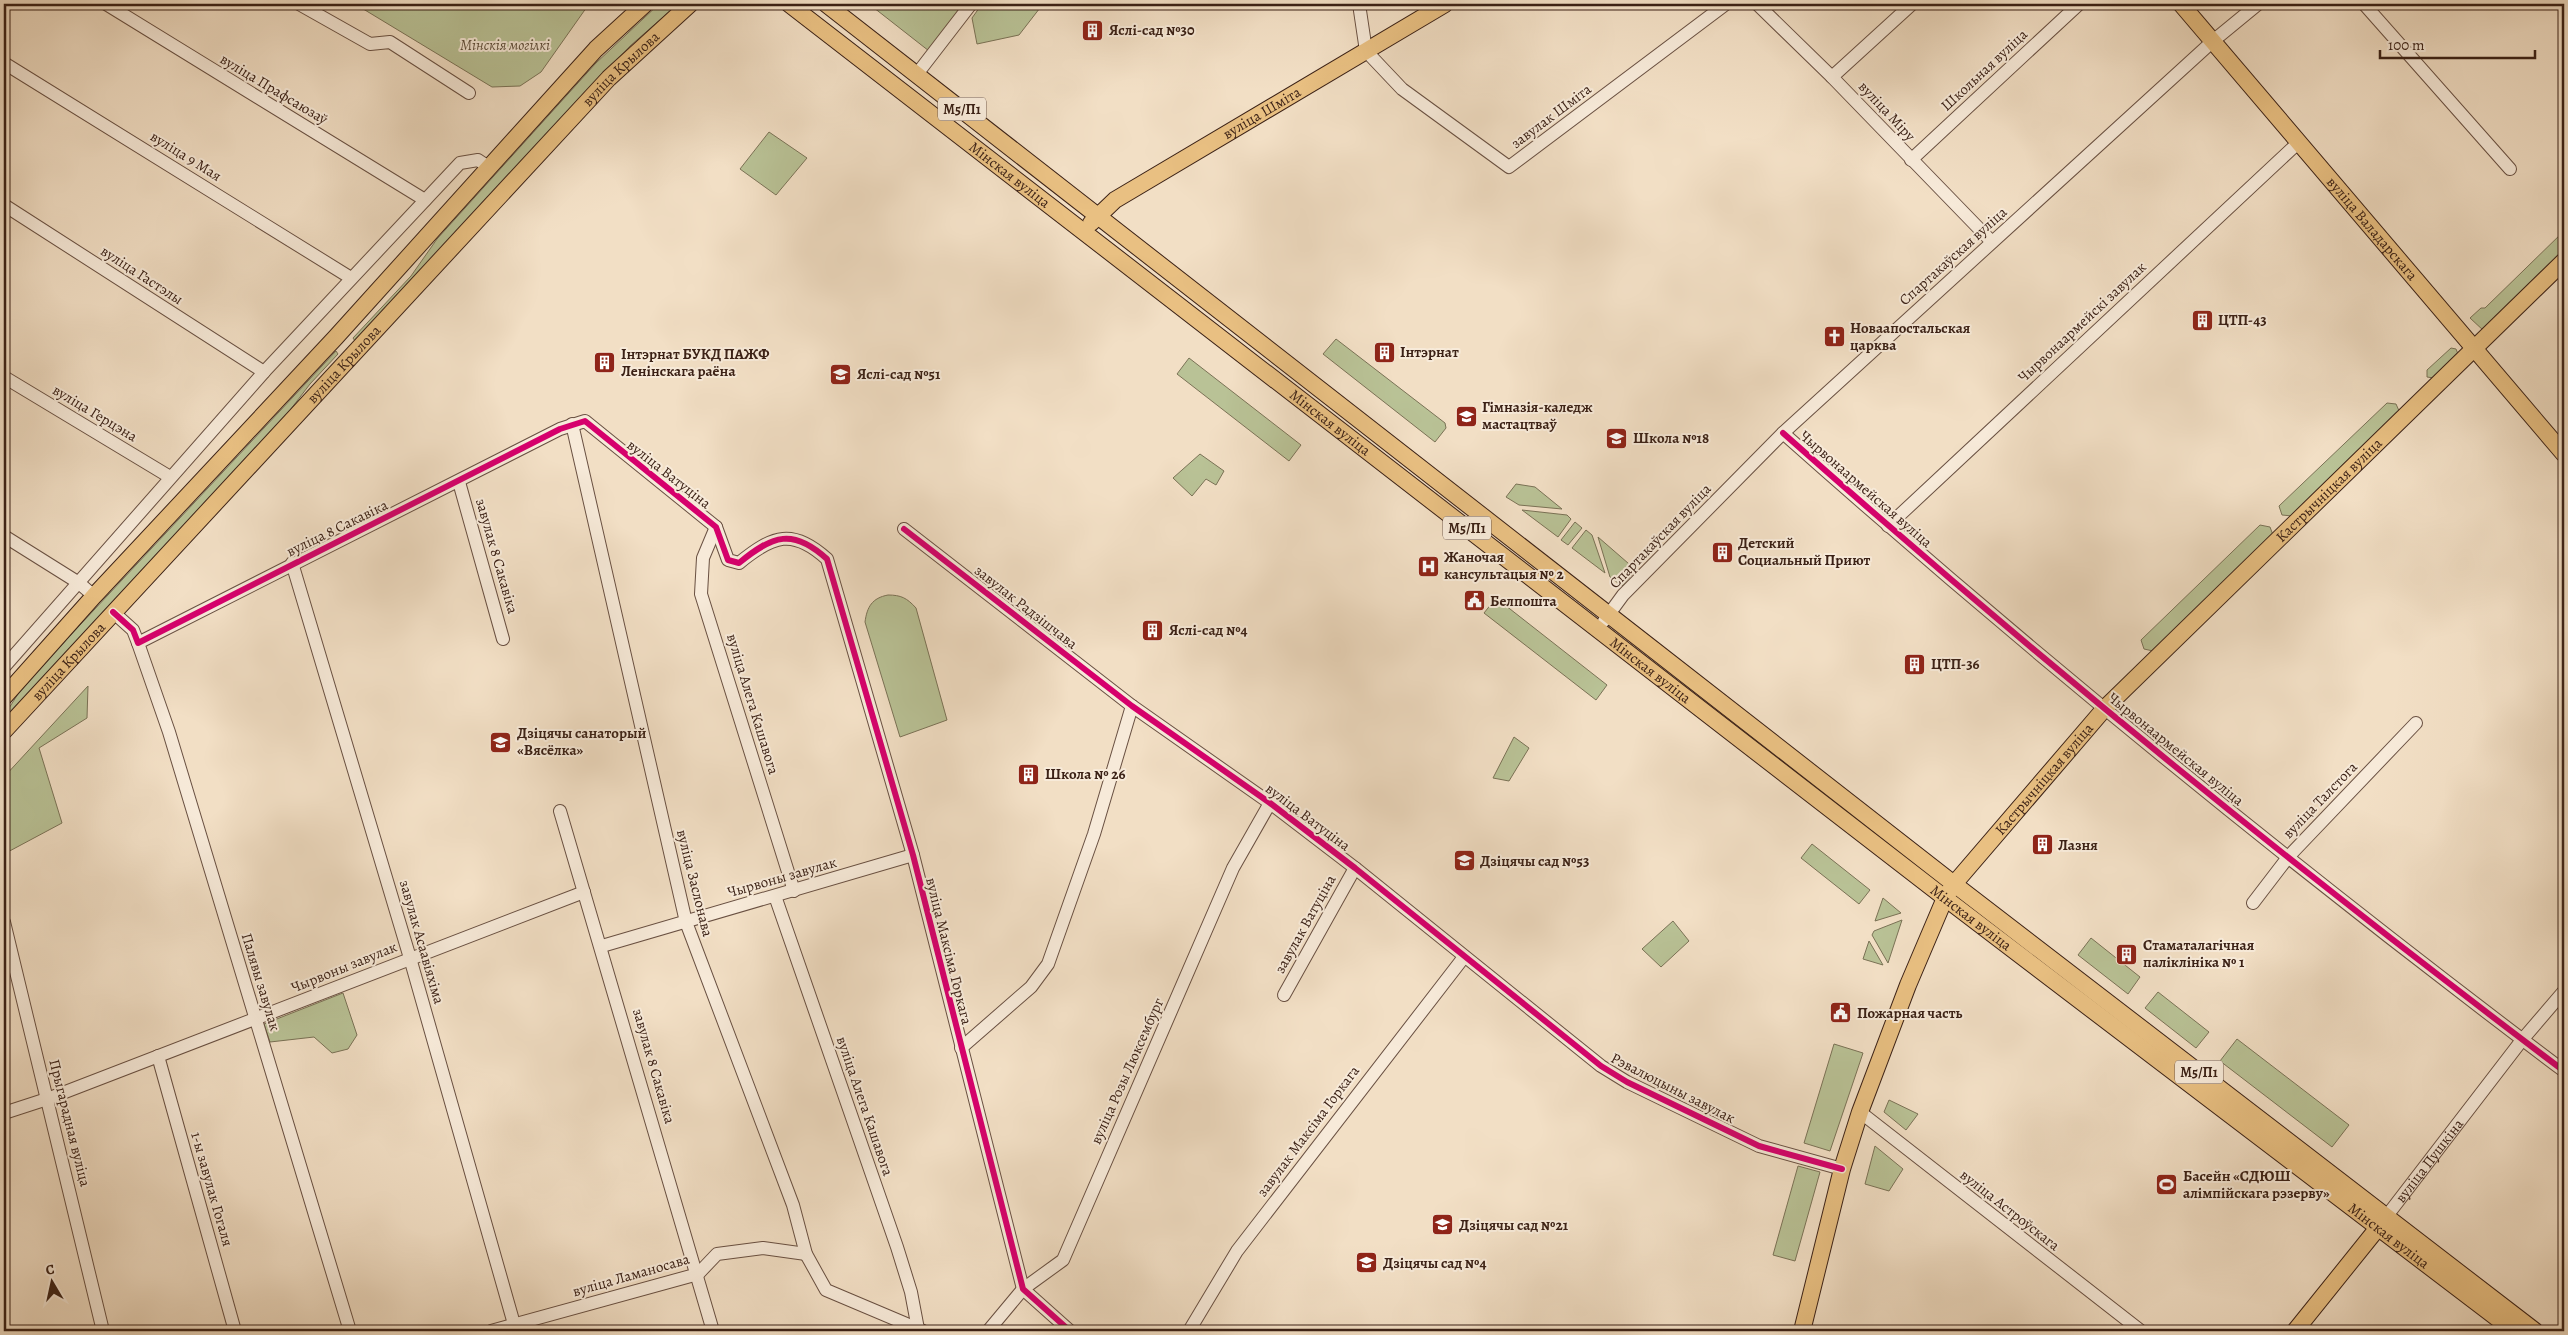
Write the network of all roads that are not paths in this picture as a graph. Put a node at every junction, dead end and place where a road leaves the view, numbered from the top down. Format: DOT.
graph roads {
  1 [pos="106,4"];
  2 [pos="299,4"];
  3 [pos="644,4"];
  4 [pos="690,4"];
  5 [pos="789,4"];
  6 [pos="826,4"];
  7 [pos="971,4"];
  8 [pos="1359,4"];
  9 [pos="1445,4"];
  10 [pos="1726,4"];
  11 [pos="1757,4"];
  12 [pos="1912,4"];
  13 [pos="2078,4"];
  14 [pos="2180,4"];
  15 [pos="2258,4"];
  16 [pos="2364,4"];
  17 [pos="2213,41"];
  18 [pos="1366,51"];
  19 [pos="4,63"];
  20 [pos="917,74"];
  21 [pos="1832,77"];
  22 [pos="469,93"];
  23 [pos="2299,142"];
  24 [pos="1911,160"];
  25 [pos="490,168"];
  26 [pos="2510,169"];
  27 [pos="426,200"];
  28 [pos="4,205"];
  29 [pos="1098,214"];
  30 [pos="1085,230"];
  31 [pos="1992,242"];
  32 [pos="2564,261"];
  33 [pos="351,278"];
  34 [pos="336,337"];
  35 [pos="2474,347"];
  36 [pos="354,353"];
  37 [pos="264,372"];
  38 [pos="4,377"];
  39 [pos="585,421"];
  40 [pos="572,424"];
  41 [pos="1783,433"];
  42 [pos="2564,454"];
  43 [pos="170,477"];
  44 [pos="459,482"];
  45 [pos="1888,526"];
  46 [pos="716,527"];
  47 [pos="904,529"];
  48 [pos="4,536"];
  49 [pos="827,559"];
  50 [pos="292,563"];
  51 [pos="79,583"];
  52 [pos="94,596"];
  53 [pos="113,612"];
  54 [pos="1610,613"];
  55 [pos="1598,629"];
  56 [pos="503,639"];
  57 [pos="138,643"];
  58 [pos="4,667"];
  59 [pos="4,697"];
  60 [pos="1132,706"];
  61 [pos="2105,708"];
  62 [pos="2416,723"];
  63 [pos="4,731"];
  64 [pos="1270,803"];
  65 [pos="560,811"];
  66 [pos="913,855"];
  67 [pos="2289,856"];
  68 [pos="1355,868"];
  69 [pos="1954,884"];
  70 [pos="794,891"];
  71 [pos="584,892"];
  72 [pos="775,896"];
  73 [pos="1945,898"];
  74 [pos="2253,903"];
  75 [pos="4,922"];
  76 [pos="686,922"];
  77 [pos="602,946"];
  78 [pos="1464,957"];
  79 [pos="410,958"];
  80 [pos="2564,991"];
  81 [pos="1284,995"];
  82 [pos="255,1020"];
  83 [pos="2522,1040"];
  84 [pos="961,1048"];
  85 [pos="158,1056"];
  86 [pos="2564,1071"];
  87 [pos="47,1099"];
  88 [pos="1860,1112"];
  89 [pos="4,1113"];
  90 [pos="1842,1169"];
  91 [pos="2382,1223"];
  92 [pos="806,1254"];
  93 [pos="698,1274"];
  94 [pos="1023,1289"];
  95 [pos="515,1328"];
  96 [pos="920,1330"];
  97 [pos="103,1331"];
  98 [pos="235,1331"];
  99 [pos="350,1331"];
  100 [pos="491,1331"];
  101 [pos="713,1331"];
  102 [pos="988,1331"];
  103 [pos="1070,1331"];
  104 [pos="1189,1331"];
  105 [pos="1802,1331"];
  106 [pos="2141,1331"];
  107 [pos="2295,1331"];
  108 [pos="2514,1331"];
  109 [pos="2535,1331"];
  1 -- 27 [label="street, вуліца Прафсаюзаў"];
  2 -- 22 [label="street"];
  3 -- 25 [label="main road, вуліца Крылова"];
  4 -- 36 [label="main road, вуліца Крылова"];
  5 -- 30 [label="main road, Мінская вуліца / М5/П1"];
  6 -- 20 [label="main road, Мінская вуліца / М5/П1"];
  7 -- 20 [label="street"];
  8 -- 18 [label="street"];
  9 -- 18 [label="main road, вуліца Шміта"];
  10 -- 18 [label="street, завулак Шміта"];
  11 -- 21 [label="street, вуліца Міру"];
  12 -- 21 [label="street"];
  13 -- 24 [label="street, Школьная вуліца"];
  14 -- 17 [label="main road, вуліца Валадарскага"];
  15 -- 17 [label="street, Спартакаўская вуліца"];
  16 -- 26 [label="street"];
  17 -- 23 [label="main road, вуліца Валадарскага"];
  17 -- 31 [label="street, Спартакаўская вуліца"];
  18 -- 29 [label="main road, вуліца Шміта"];
  19 -- 33 [label="street, вуліца 9 Мая"];
  20 -- 29 [label="main road, Мінская вуліца / М5/П1"];
  21 -- 24 [label="street, вуліца Міру"];
  23 -- 35 [label="main road, вуліца Валадарскага"];
  23 -- 45 [label="street, Чырвонаармейскі завулак"];
  24 -- 31 [label="street, вуліца Міру"];
  25 -- 27 [label="street"];
  25 -- 34 [label="main road, вуліца Крылова"];
  27 -- 33 [label="street"];
  28 -- 37 [label="street, вуліца Гастэлы"];
  29 -- 30 [label="main road, вуліца Шміта"];
  29 -- 54 [label="main road, Мінская вуліца / М5/П1"];
  30 -- 55 [label="main road, Мінская вуліца / М5/П1"];
  31 -- 41 [label="street, Спартакаўская вуліца"];
  32 -- 35 [label="main road, Кастрычніцкая вуліца"];
  33 -- 37 [label="street"];
  34 -- 36 [label="main road"];
  34 -- 52 [label="main road, вуліца Крылова"];
  35 -- 42 [label="main road, вуліца Валадарскага"];
  35 -- 61 [label="main road, Кастрычніцкая вуліца"];
  36 -- 53 [label="main road, вуліца Крылова"];
  37 -- 43 [label="street"];
  38 -- 43 [label="street, вуліца Герцэна"];
  39 -- 40 [label="street, вуліца 8 Сакавіка"];
  39 -- 46 [label="street, вуліца Ватуціна"];
  40 -- 44 [label="street, вуліца 8 Сакавіка"];
  40 -- 76 [label="street, вуліца Заслонава"];
  41 -- 45 [label="street, Чырвонаармейская вуліца"];
  41 -- 54 [label="street, Спартакаўская вуліца"];
  43 -- 51 [label="street"];
  44 -- 50 [label="street, вуліца 8 Сакавіка"];
  44 -- 56 [label="street, завулак 8 Сакавіка"];
  45 -- 61 [label="street, Чырвонаармейская вуліца"];
  46 -- 49 [label="street, вуліца Ватуціна"];
  46 -- 70 [label="street, вуліца Алега Кашавога"];
  47 -- 60 [label="street, завулак Радзішчава"];
  48 -- 51 [label="street"];
  49 -- 66 [label="street, вуліца Максіма Горкага"];
  50 -- 57 [label="street, вуліца 8 Сакавіка"];
  50 -- 79 [label="street, завулак Асаавіяхіма"];
  51 -- 52 [label="street"];
  51 -- 58 [label="street"];
  52 -- 59 [label="main road, вуліца Крылова"];
  53 -- 57 [label="street"];
  53 -- 63 [label="main road, вуліца Крылова"];
  54 -- 55 [label="street, Спартакаўская вуліца"];
  54 -- 69 [label="main road, Мінская вуліца / М5/П1"];
  55 -- 73 [label="main road, Мінская вуліца / М5/П1"];
  57 -- 82 [label="street, Палявы завулак"];
  60 -- 64 [label="street, вуліца Ватуціна"];
  60 -- 84 [label="street"];
  61 -- 67 [label="street, Чырвонаармейская вуліца"];
  61 -- 69 [label="main road, Кастрычніцкая вуліца"];
  62 -- 67 [label="street, вуліца Талстога"];
  64 -- 68 [label="street, вуліца Ватуціна"];
  64 -- 94 [label="street, вуліца Розы Люксембург"];
  65 -- 71 [label="street, завулак 8 Сакавіка"];
  66 -- 70 [label="street, Чырвоны завулак"];
  66 -- 84 [label="street, вуліца Максіма Горкага"];
  67 -- 74 [label="street, вуліца Талстога"];
  67 -- 83 [label="street, Чырвонаармейская вуліца"];
  68 -- 78 [label="street, вуліца Ватуціна"];
  68 -- 81 [label="street, завулак Ватуціна"];
  69 -- 73 [label="main road, Кастрычніцкая вуліца"];
  69 -- 91 [label="main road, Мінская вуліца / М5/П1"];
  70 -- 72 [label="street, Чырвоны завулак"];
  71 -- 77 [label="street, завулак 8 Сакавіка"];
  71 -- 79 [label="street, Чырвоны завулак"];
  72 -- 76 [label="street, Чырвоны завулак"];
  72 -- 96 [label="street, вуліца Алега Кашавога"];
  73 -- 88 [label="main road, Кастрычніцкая вуліца"];
  73 -- 91 [label="main road, Мінская вуліца / М5/П1"];
  75 -- 87 [label="street, Прыгарадная вуліца"];
  76 -- 77 [label="street, Чырвоны завулак"];
  76 -- 92 [label="street, вуліца Заслонава"];
  77 -- 93 [label="street, завулак 8 Сакавіка"];
  78 -- 90 [label="street, Рэвалюцыны завулак"];
  78 -- 104 [label="street, завулак Максіма Горкага"];
  79 -- 82 [label="street, Чырвоны завулак"];
  79 -- 95 [label="street, завулак Асаавіяхіма"];
  80 -- 83 [label="street, вуліца Пушкіна"];
  82 -- 85 [label="street, Чырвоны завулак"];
  82 -- 99 [label="street, Палявы завулак"];
  83 -- 86 [label="street, Чырвонаармейская вуліца"];
  83 -- 91 [label="street, вуліца Пушкіна"];
  84 -- 94 [label="street, вуліца Максіма Горкага"];
  85 -- 87 [label="street, Чырвоны завулак"];
  85 -- 98 [label="street, 1-ы завулак Гогаля"];
  87 -- 89 [label="street, Чырвоны завулак"];
  87 -- 97 [label="street, Прыгарадная вуліца"];
  88 -- 90 [label="main road, Кастрычніцкая вуліца"];
  88 -- 106 [label="street, вуліца Астроўскага"];
  90 -- 105 [label="main road, Кастрычніцкая вуліца"];
  91 -- 107 [label="main road, вуліца Пушкіна"];
  91 -- 108 [label="main road, Мінская вуліца / М5/П1"];
  91 -- 109 [label="main road, Мінская вуліца / М5/П1"];
  92 -- 93 [label="street, вуліца Ламаносава"];
  92 -- 96 [label="street, вуліца Заслонава"];
  93 -- 95 [label="street, вуліца Ламаносава"];
  93 -- 101 [label="street, завулак 8 Сакавіка"];
  94 -- 102 [label="street, вуліца Розы Люксембург"];
  94 -- 103 [label="street"];
  95 -- 100 [label="street, вуліца Ламаносава"];
}
